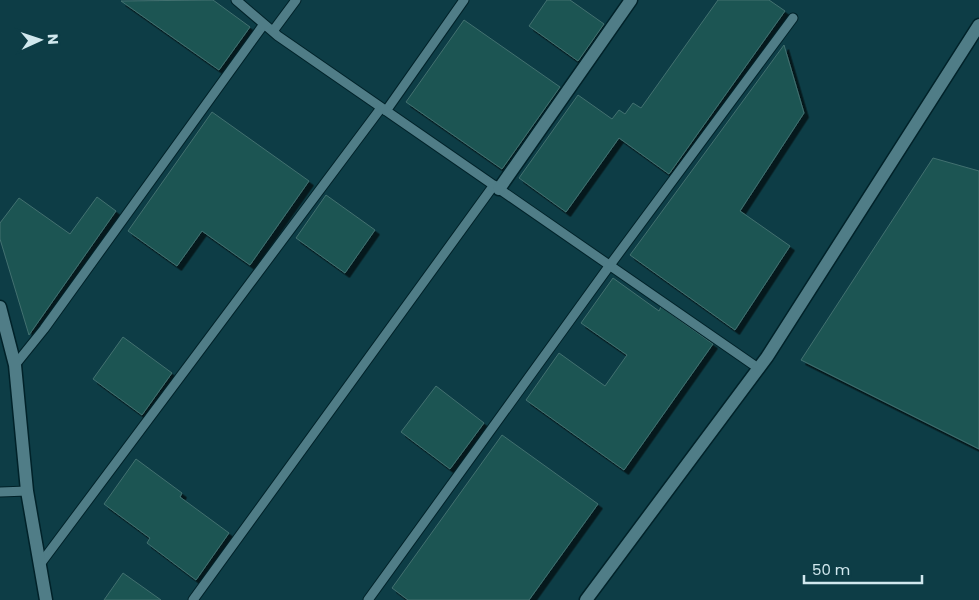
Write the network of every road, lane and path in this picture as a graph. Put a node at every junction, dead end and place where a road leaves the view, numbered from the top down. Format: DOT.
graph roads {
  1 [pos="236,0"];
  2 [pos="296,0"];
  3 [pos="464,0"];
  4 [pos="631,0"];
  5 [pos="793,18"];
  6 [pos="264,24"];
  7 [pos="979,25"];
  8 [pos="273,32"];
  9 [pos="383,109"];
  10 [pos="497,187"];
  11 [pos="610,265"];
  12 [pos="0,307"];
  13 [pos="15,365"];
  14 [pos="758,368"];
  15 [pos="0,492"];
  16 [pos="27,492"];
  17 [pos="41,563"];
  18 [pos="46,600"];
  19 [pos="193,600"];
  20 [pos="368,600"];
  21 [pos="586,600"];
  1 -- 6 [label="lane"];
  2 -- 8 [label="lane"];
  3 -- 9 [label="lane"];
  4 -- 10 [label="main road"];
  5 -- 11 [label="lane"];
  6 -- 8 [label="lane"];
  6 -- 13 [label="lane"];
  7 -- 14 [label="main road"];
  8 -- 9 [label="lane"];
  9 -- 10 [label="lane"];
  9 -- 17 [label="lane"];
  10 -- 11 [label="lane"];
  10 -- 19 [label="lane"];
  11 -- 14 [label="lane"];
  11 -- 20 [label="lane"];
  12 -- 13 [label="main road"];
  13 -- 16 [label="main road"];
  14 -- 21 [label="main road"];
  15 -- 16 [label="lane"];
  16 -- 17 [label="main road"];
  17 -- 18 [label="main road"];
}
